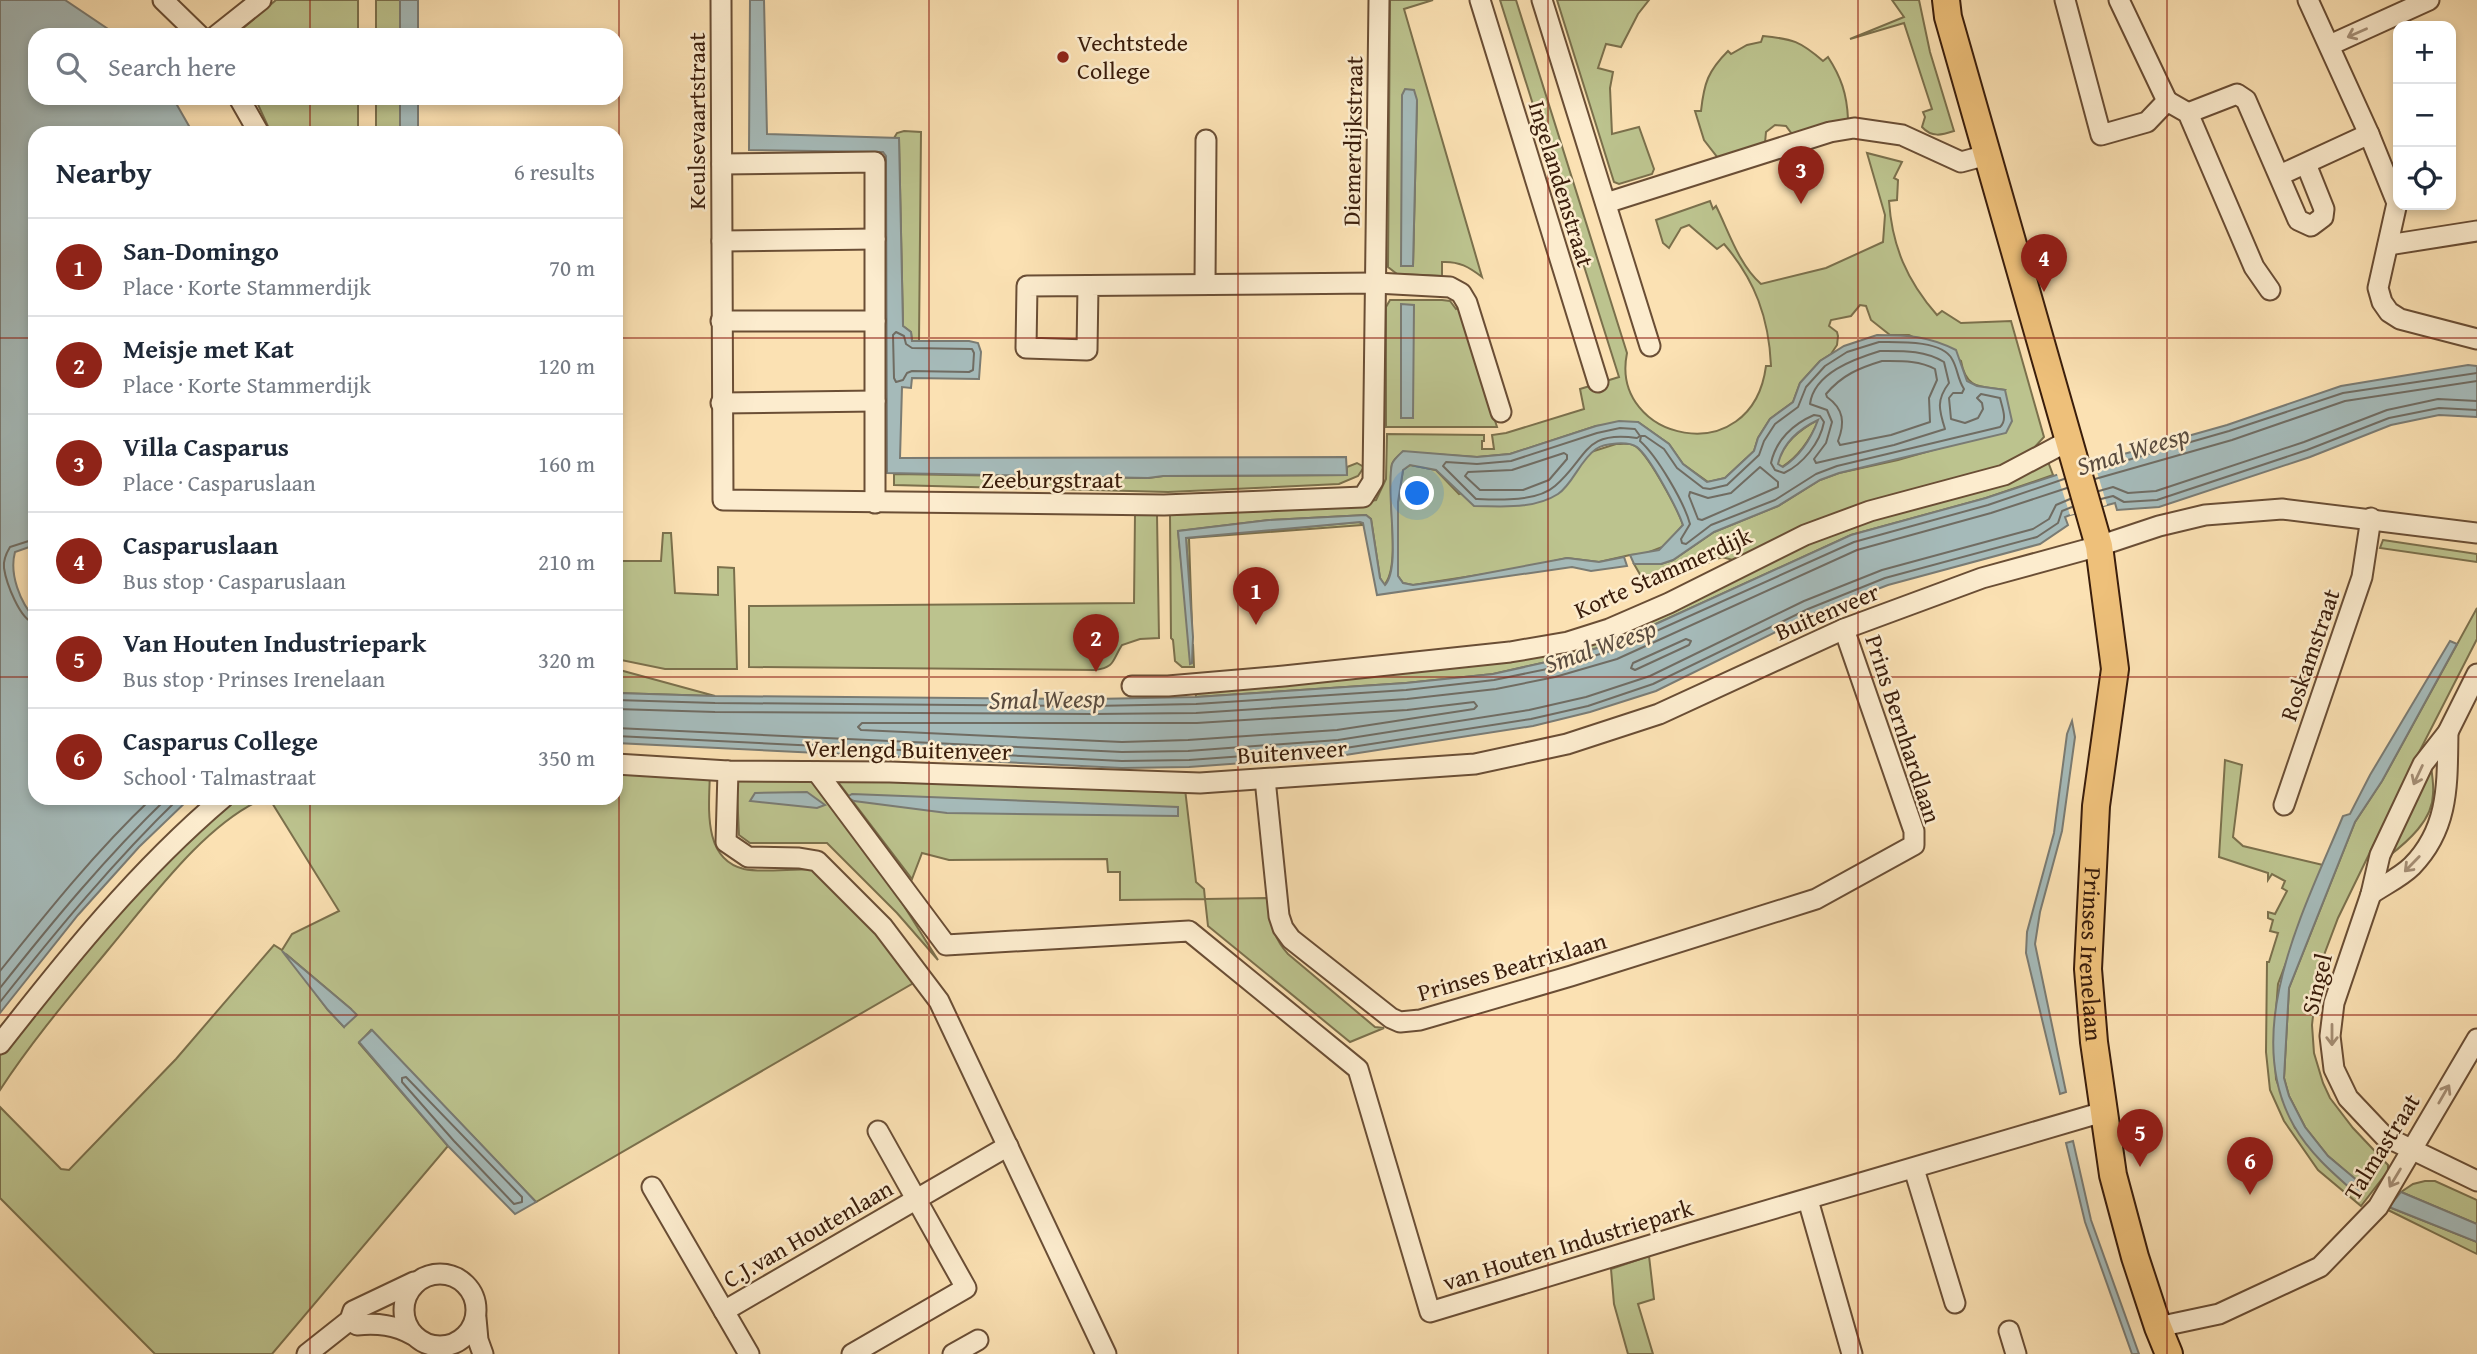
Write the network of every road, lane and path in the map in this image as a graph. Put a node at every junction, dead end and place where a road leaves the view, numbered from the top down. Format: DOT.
graph roads {
  1 [pos="163,0"];
  2 [pos="261,0"];
  3 [pos="721,0"];
  4 [pos="1379,0"];
  5 [pos="1480,0"];
  6 [pos="1542,0"];
  7 [pos="1946,0"];
  8 [pos="2065,0"];
  9 [pos="2119,0"];
  10 [pos="2308,0"];
  11 [pos="2429,0"];
  12 [pos="193,28"];
  13 [pos="226,28"];
  14 [pos="2330,45"];
  15 [pos="2167,101"];
  16 [pos="243,105"];
  17 [pos="2188,113"];
  18 [pos="255,126"];
  19 [pos="2369,134"];
  20 [pos="1206,140"];
  21 [pos="1987,155"];
  22 [pos="722,164"];
  23 [pos="2306,164"];
  24 [pos="2280,175"];
  25 [pos="1606,203"];
  26 [pos="2477,231"];
  27 [pos="875,239"];
  28 [pos="722,241"];
  29 [pos="2388,245"];
  30 [pos="1376,283"];
  31 [pos="1205,284"];
  32 [pos="1088,286"];
  33 [pos="2270,290"];
  34 [pos="721,321"];
  35 [pos="875,321"];
  36 [pos="2477,338"];
  37 [pos="1650,346"];
  38 [pos="1598,382"];
  39 [pos="875,401"];
  40 [pos="721,402"];
  41 [pos="1501,412"];
  42 [pos="2072,448"];
  43 [pos="1373,481"];
  44 [pos="723,500"];
  45 [pos="875,503"];
  46 [pos="2371,518"];
  47 [pos="2477,533"];
  48 [pos="2099,546"];
  49 [pos="1843,629"];
  50 [pos="2477,674"];
  51 [pos="1132,686"];
  52 [pos="2448,732"];
  53 [pos="623,764"];
  54 [pos="728,771"];
  55 [pos="817,772"];
  56 [pos="1265,779"];
  57 [pos="1200,783"];
  58 [pos="215,805"];
  59 [pos="2284,805"];
  60 [pos="1914,845"];
  61 [pos="2371,894"];
  62 [pos="2477,1039"];
  63 [pos="0,1044"];
  64 [pos="2103,1112"];
  65 [pos="878,1131"];
  66 [pos="1007,1146"];
  67 [pos="2412,1150"];
  68 [pos="1914,1169"];
  69 [pos="2477,1181"];
  70 [pos="652,1188"];
  71 [pos="917,1199"];
  72 [pos="1808,1200"];
  73 [pos="418,1280"];
  74 [pos="1955,1303"];
  75 [pos="724,1311"];
  76 [pos="476,1313"];
  77 [pos="350,1320"];
  78 [pos="2158,1327"];
  79 [pos="2009,1331"];
  80 [pos="413,1335"];
  81 [pos="978,1340"];
  82 [pos="437,1350"];
  83 [pos="307,1354"];
  84 [pos="483,1354"];
  85 [pos="749,1354"];
  86 [pos="852,1354"];
  87 [pos="953,1354"];
  88 [pos="1106,1354"];
  89 [pos="1852,1354"];
  90 [pos="2017,1354"];
  91 [pos="2169,1354"];
  1 -- 12 [label="street"];
  2 -- 13 [label="street"];
  3 -- 22 [label="street, Keulsevaartstraat"];
  4 -- 30 [label="street, Diemerdijkstraat"];
  5 -- 38 [label="street, Ingelandenstraat"];
  6 -- 25 [label="street"];
  7 -- 21 [label="main road, Prinses Irenelaan"];
  8 -- 15 [label="street"];
  9 -- 15 [label="street"];
  10 -- 14 [label="street"];
  11 -- 14 [label="street, one-way"];
  14 -- 19 [label="street"];
  15 -- 17 [label="street"];
  16 -- 18 [label="street"];
  17 -- 24 [label="street"];
  17 -- 33 [label="street"];
  19 -- 23 [label="street"];
  19 -- 29 [label="street"];
  20 -- 31 [label="street"];
  21 -- 25 [label="street"];
  21 -- 42 [label="main road, Prinses Irenelaan"];
  22 -- 27 [label="street"];
  22 -- 28 [label="street, Keulsevaartstraat"];
  23 -- 24 [label="street"];
  23 -- 24 [label="street"];
  25 -- 37 [label="street"];
  26 -- 29 [label="street"];
  27 -- 28 [label="street, Keulsevaartstraat"];
  27 -- 35 [label="street"];
  28 -- 34 [label="street, Keulsevaartstraat"];
  29 -- 36 [label="street"];
  30 -- 31 [label="street"];
  30 -- 41 [label="street"];
  30 -- 43 [label="street, Diemerdijkstraat"];
  31 -- 32 [label="street"];
  32 -- 32 [label="street"];
  34 -- 35 [label="street"];
  34 -- 40 [label="street, Keulsevaartstraat"];
  35 -- 39 [label="street"];
  39 -- 40 [label="street"];
  39 -- 45 [label="street"];
  40 -- 44 [label="street, Keulsevaartstraat"];
  42 -- 48 [label="main road, Prinses Irenelaan"];
  42 -- 51 [label="street, Korte Stammerdijk"];
  43 -- 45 [label="street, Zeeburgstraat"];
  44 -- 45 [label="street, Zeeburgstraat"];
  46 -- 47 [label="street, Buitenveer"];
  46 -- 48 [label="street, Buitenveer"];
  46 -- 59 [label="street, Roskamstraat"];
  48 -- 49 [label="street, Buitenveer"];
  48 -- 64 [label="main road, Prinses Irenelaan"];
  49 -- 56 [label="street, Buitenveer"];
  49 -- 60 [label="street, Prins Bernhardlaan"];
  50 -- 52 [label="street, Singel"];
  52 -- 61 [label="street, Singel, one-way"];
  52 -- 61 [label="street, Singel, one-way"];
  53 -- 54 [label="street, Verlengd Buitenveer"];
  54 -- 55 [label="street, Verlengd Buitenveer"];
  54 -- 66 [label="street"];
  55 -- 57 [label="street, Verlengd Buitenveer"];
  55 -- 72 [label="street, van Houten Industriepark"];
  56 -- 57 [label="street, Buitenveer"];
  56 -- 60 [label="street, Prinses Beatrixlaan"];
  58 -- 63 [label="street"];
  61 -- 67 [label="street, Singel, one-way"];
  67 -- 62 [label="street, Talmastraat, one-way"];
  64 -- 68 [label="street, van Houten Industriepark"];
  64 -- 78 [label="main road, Prinses Irenelaan"];
  65 -- 71 [label="street, C.J.van Houtenlaan"];
  66 -- 71 [label="street, C.J.van Houtenlaan"];
  66 -- 88 [label="street"];
  67 -- 69 [label="street, Singel"];
  67 -- 78 [label="street, Talmastraat, one-way"];
  68 -- 72 [label="street, van Houten Industriepark"];
  68 -- 74 [label="street"];
  70 -- 75 [label="street, C.J.van Houtenlaan"];
  71 -- 75 [label="street, C.J.van Houtenlaan"];
  71 -- 86 [label="street, C.J.van Houtenlaan"];
  72 -- 89 [label="street"];
  73 -- 76 [label="street"];
  73 -- 77 [label="street"];
  73 -- 80 [label="street"];
  75 -- 85 [label="street, C.J.van Houtenlaan"];
  76 -- 82 [label="street"];
  76 -- 84 [label="street"];
  77 -- 80 [label="street"];
  77 -- 83 [label="street"];
  78 -- 91 [label="main road, Prinses Irenelaan"];
  79 -- 90 [label="street"];
  80 -- 82 [label="street"];
  81 -- 87 [label="street"];
}
